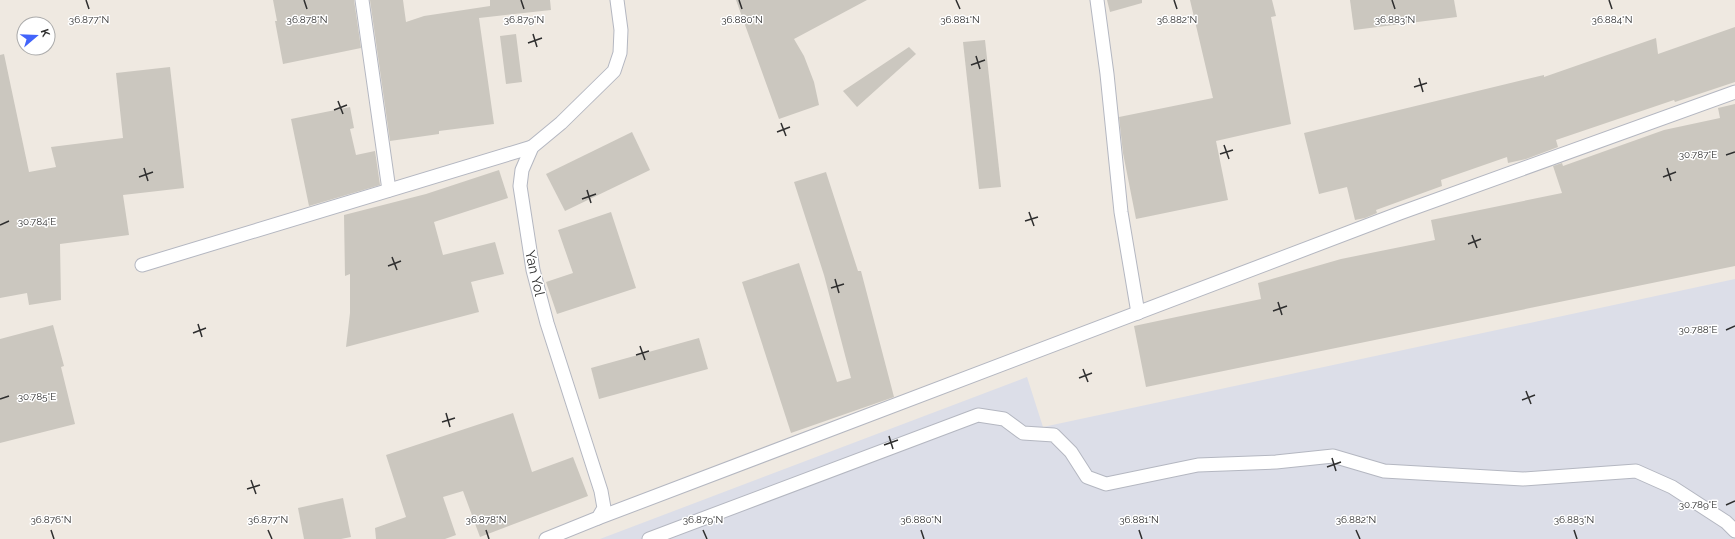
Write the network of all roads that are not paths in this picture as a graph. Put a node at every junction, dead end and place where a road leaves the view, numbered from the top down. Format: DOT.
graph roads {
  1 [pos="362,0"];
  2 [pos="617,0"];
  3 [pos="1097,0"];
  4 [pos="1735,92"];
  5 [pos="532,147"];
  6 [pos="389,190"];
  7 [pos="142,265"];
  8 [pos="1138,312"];
  9 [pos="598,518"];
  10 [pos="1735,531"];
  11 [pos="546,539"];
  12 [pos="648,539"];
  1 -- 6 [label="street"];
  2 -- 5 [label="street, Yan Yol"];
  3 -- 8 [label="street"];
  4 -- 8 [label="street"];
  5 -- 6 [label="street"];
  5 -- 9 [label="street, Yan Yol"];
  6 -- 7 [label="street"];
  8 -- 9 [label="street"];
  9 -- 11 [label="street"];
  10 -- 12 [label="street"];
}
